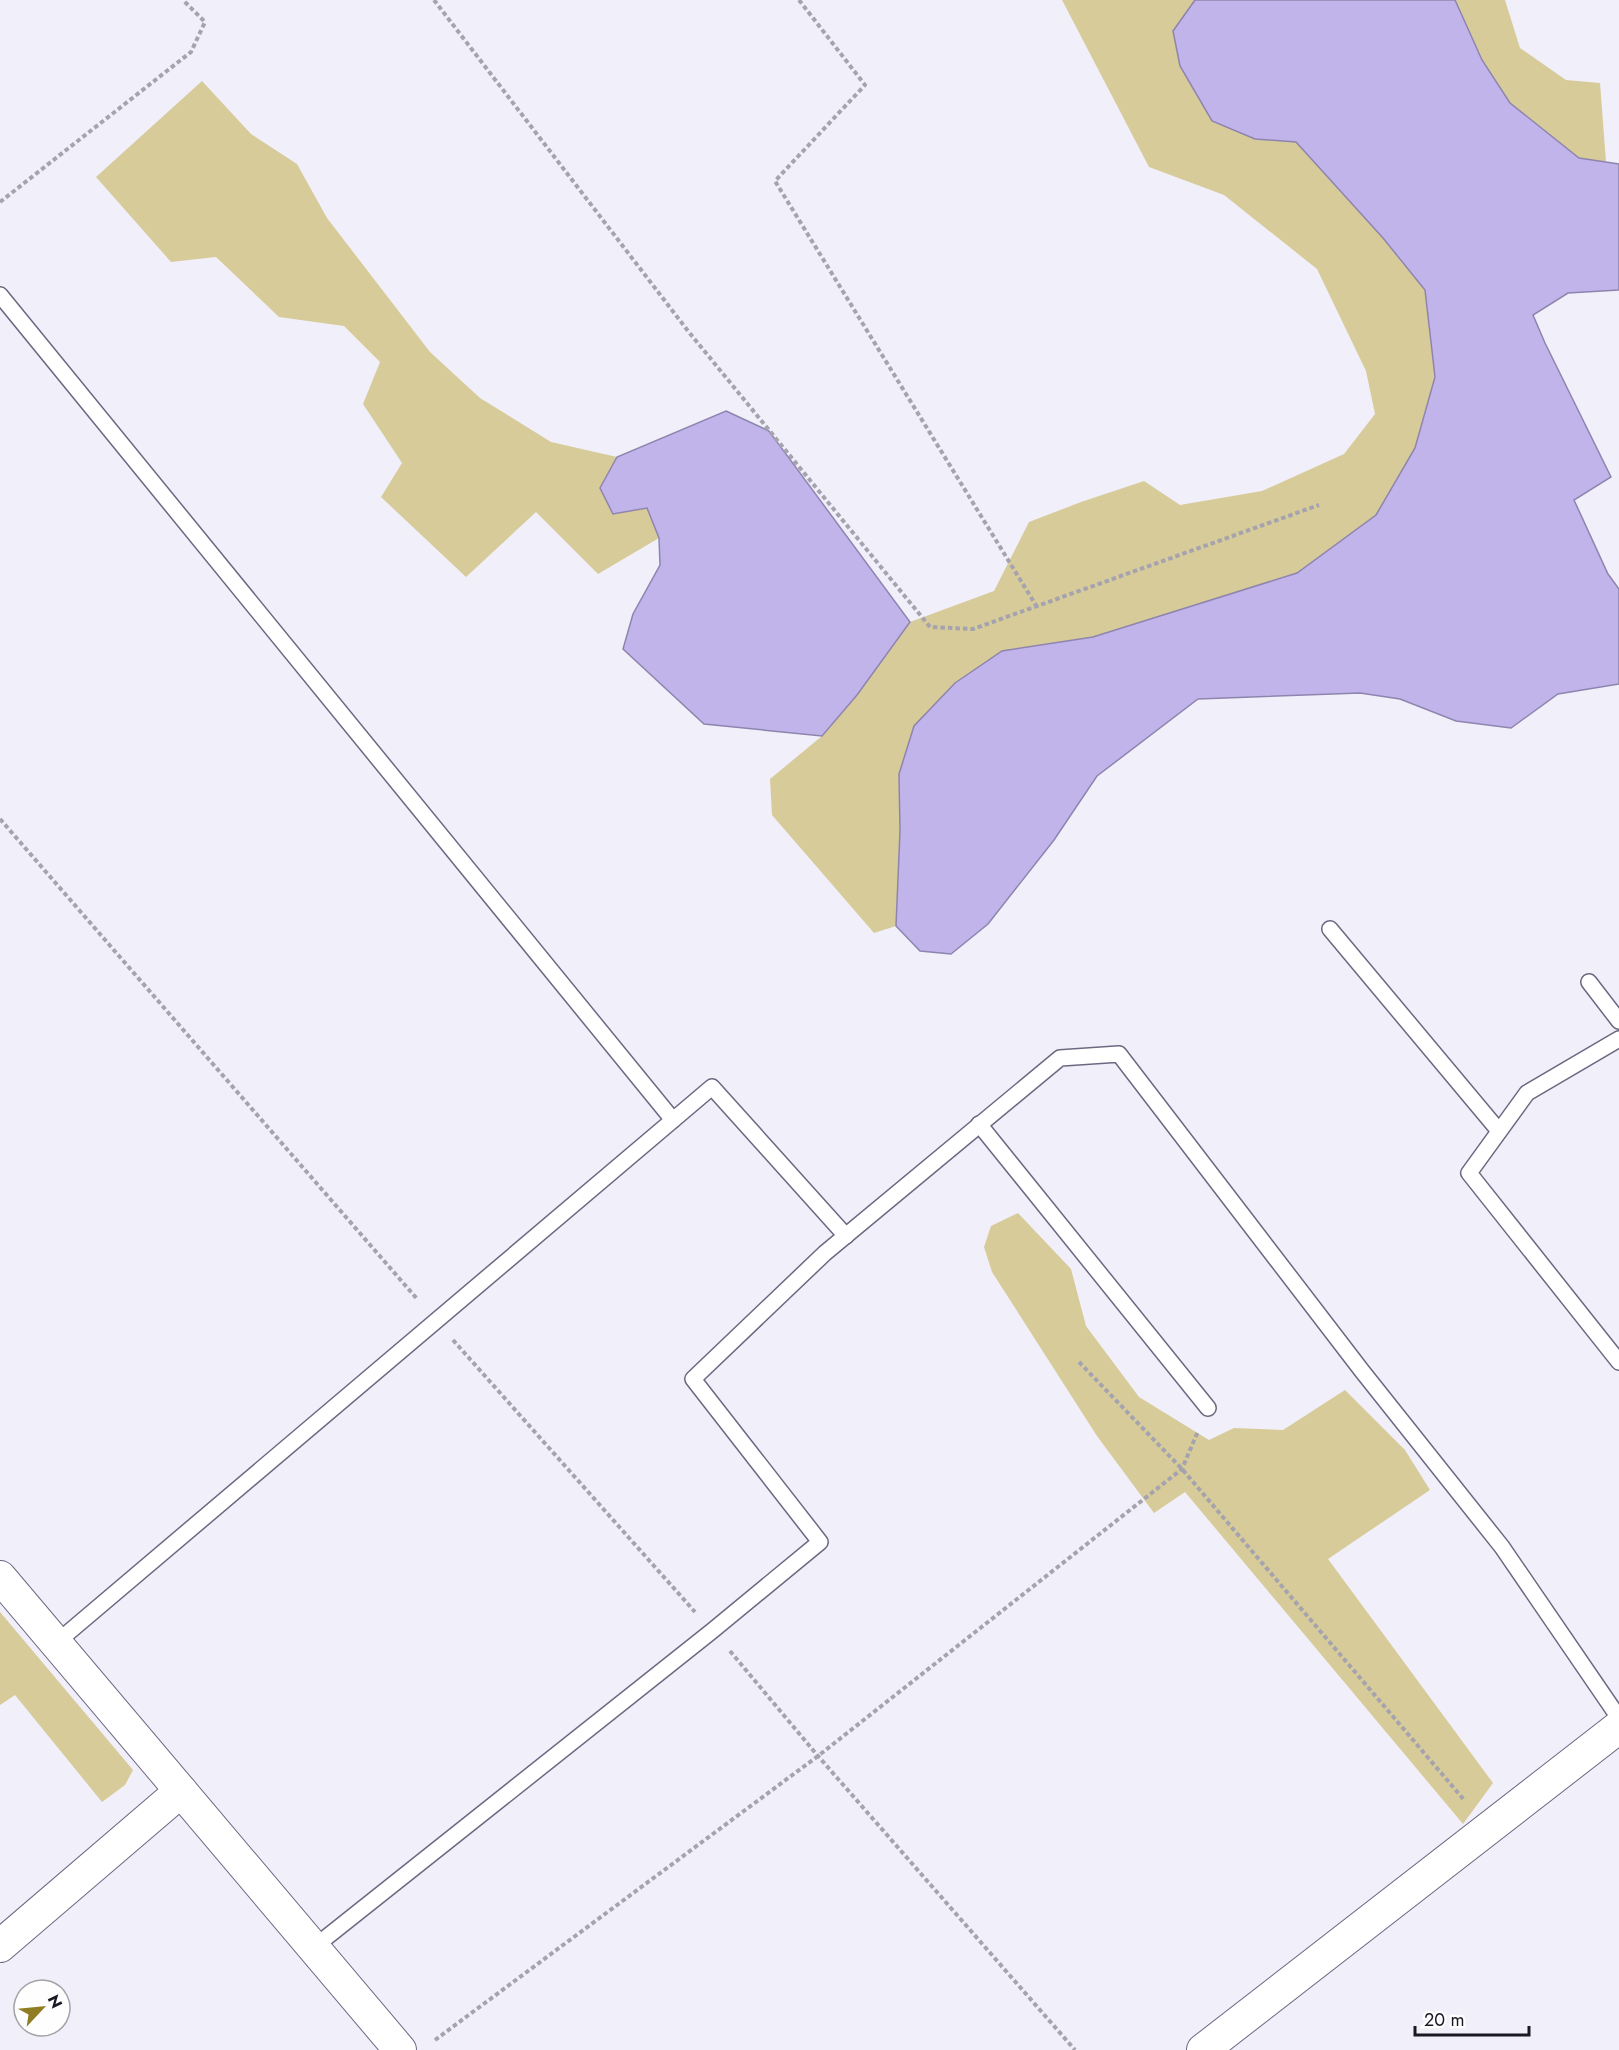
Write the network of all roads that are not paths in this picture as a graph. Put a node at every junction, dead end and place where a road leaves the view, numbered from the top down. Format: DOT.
graph roads {
  1 [pos="0,295"];
  2 [pos="1330,929"];
  3 [pos="1588,982"];
  4 [pos="1619,1021"];
  5 [pos="1619,1040"];
  6 [pos="673,1120"];
  7 [pos="979,1125"];
  8 [pos="1499,1131"];
  9 [pos="846,1236"];
  10 [pos="1619,1362"];
  11 [pos="1208,1408"];
  12 [pos="0,1577"];
  13 [pos="56,1643"];
  14 [pos="1619,1718"];
  15 [pos="1619,1727"];
  16 [pos="181,1791"];
  17 [pos="0,1946"];
  18 [pos="314,1948"];
  19 [pos="400,2050"];
  20 [pos="1203,2050"];
  1 -- 6 [label="lane"];
  2 -- 8 [label="lane"];
  3 -- 4 [label="lane"];
  5 -- 8 [label="lane"];
  6 -- 9 [label="lane"];
  6 -- 13 [label="lane"];
  7 -- 9 [label="lane"];
  7 -- 11 [label="lane"];
  7 -- 14 [label="lane"];
  8 -- 10 [label="lane"];
  9 -- 18 [label="lane"];
  12 -- 13 [label="street"];
  13 -- 16 [label="street"];
  15 -- 20 [label="street"];
  16 -- 17 [label="street"];
  16 -- 18 [label="street"];
  18 -- 19 [label="street"];
}
